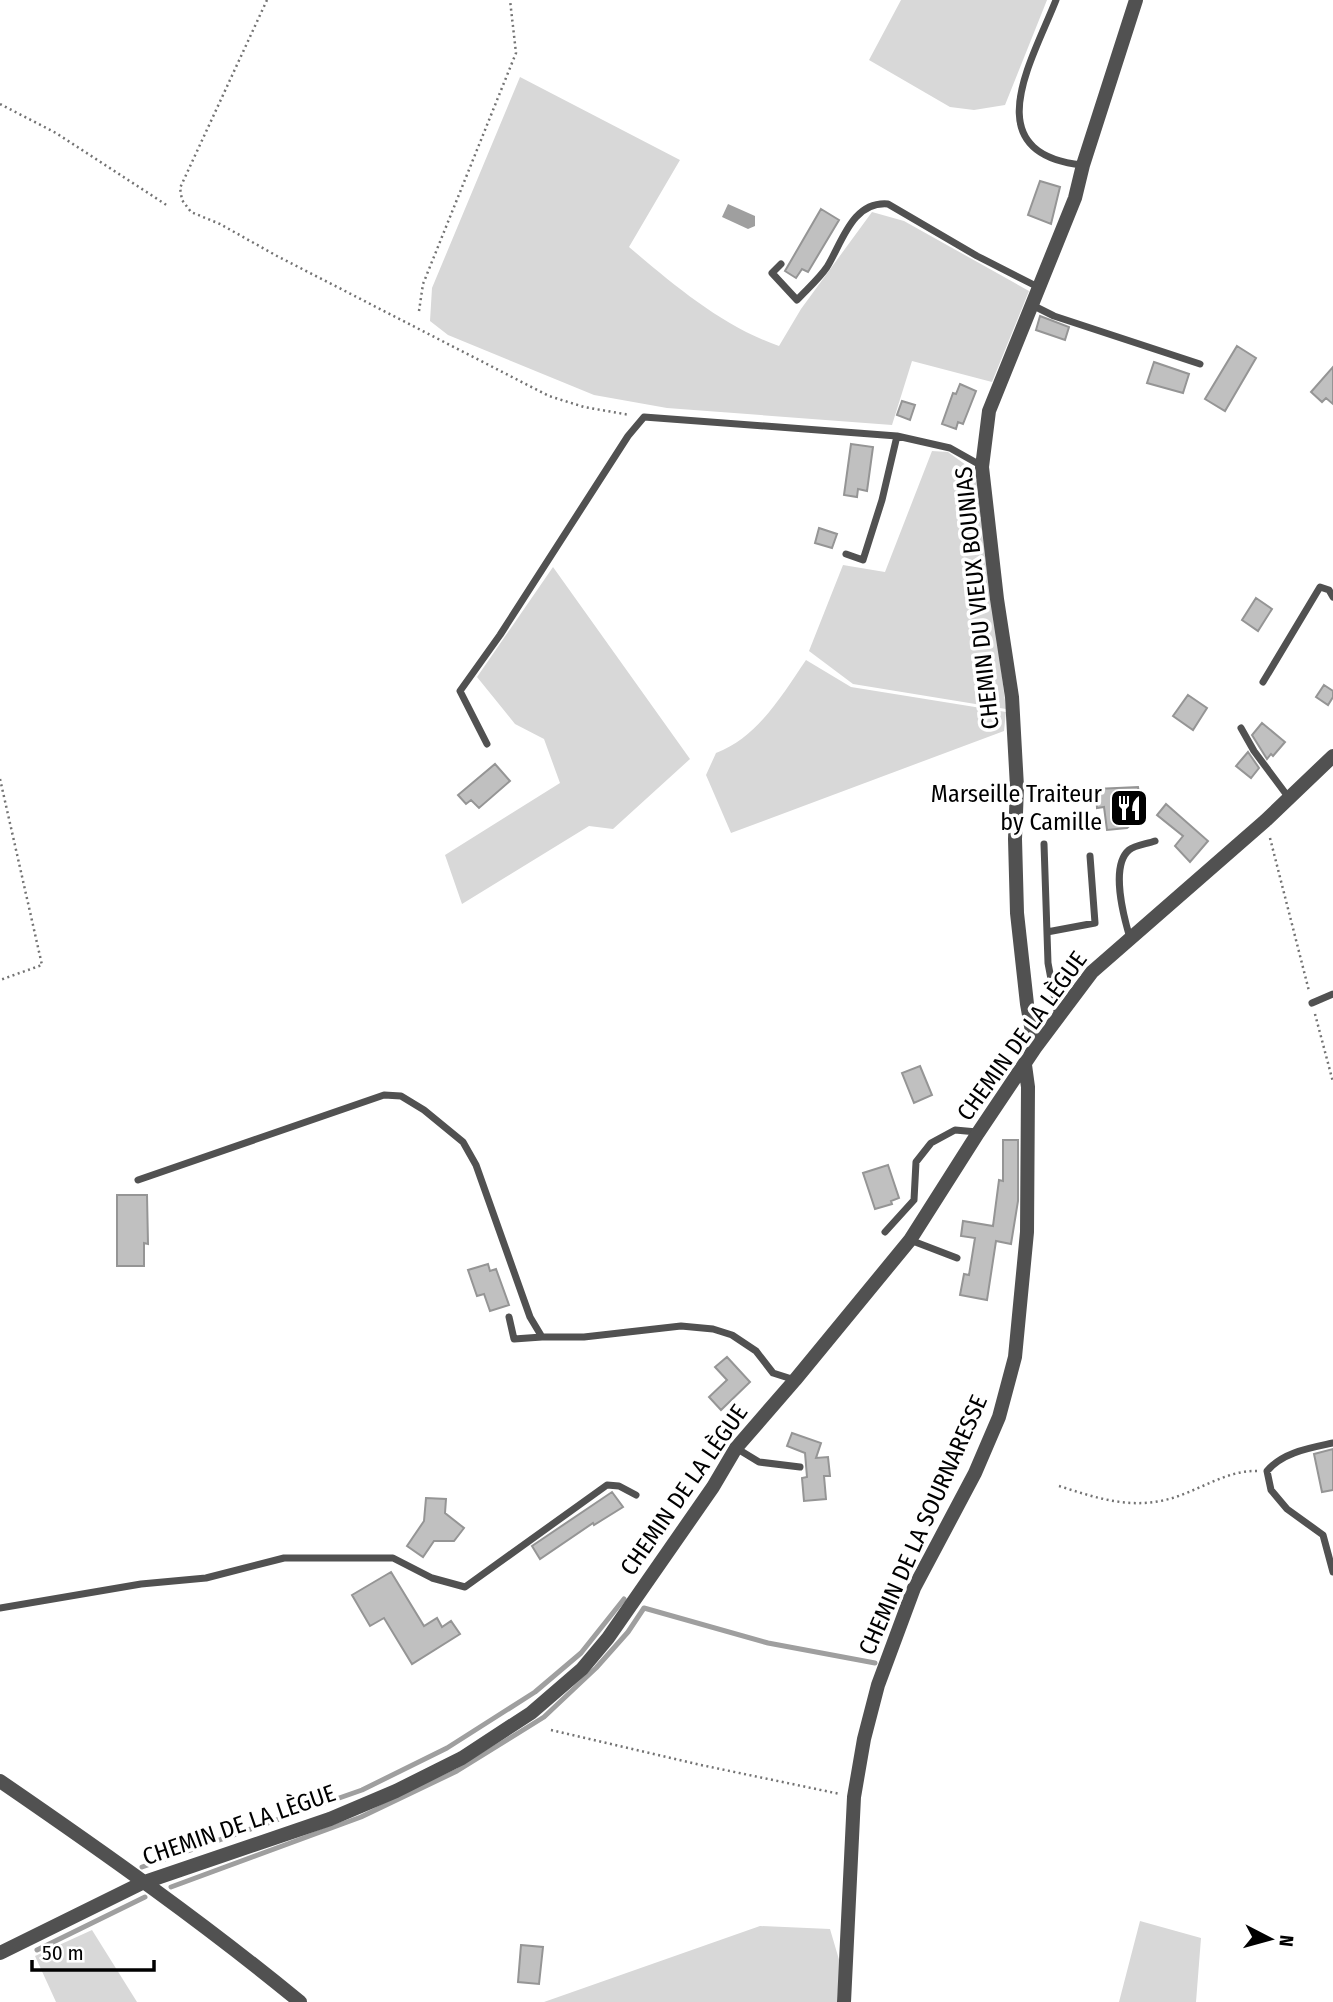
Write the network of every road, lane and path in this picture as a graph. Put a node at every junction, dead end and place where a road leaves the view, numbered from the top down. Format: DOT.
graph roads {
  1 [pos="267,0"];
  2 [pos="510,0"];
  3 [pos="1056,0"];
  4 [pos="1136,0"];
  5 [pos="0,104"];
  6 [pos="1083,165"];
  7 [pos="168,206"];
  8 [pos="781,264"];
  9 [pos="1038,287"];
  10 [pos="1032,305"];
  11 [pos="419,311"];
  12 [pos="1200,364"];
  13 [pos="644,417"];
  14 [pos="897,436"];
  15 [pos="982,467"];
  16 [pos="846,554"];
  17 [pos="1333,597"];
  18 [pos="1263,682"];
  19 [pos="1241,728"];
  20 [pos="487,744"];
  21 [pos="1333,756"];
  22 [pos="0,779"];
  23 [pos="1289,799"];
  24 [pos="1265,821"];
  25 [pos="1155,841"];
  26 [pos="1044,844"];
  27 [pos="1090,856"];
  28 [pos="1047,932"];
  29 [pos="1130,939"];
  30 [pos="0,980"];
  31 [pos="1333,994"];
  32 [pos="1312,1003"];
  33 [pos="1058,1017"];
  34 [pos="1035,1048"];
  35 [pos="1025,1065"];
  36 [pos="1333,1082"];
  37 [pos="978,1133"];
  38 [pos="138,1180"];
  39 [pos="885,1232"];
  40 [pos="910,1240"];
  41 [pos="957,1258"];
  42 [pos="509,1317"];
  43 [pos="542,1337"];
  44 [pos="795,1380"];
  45 [pos="1333,1443"];
  46 [pos="736,1448"];
  47 [pos="800,1466"];
  48 [pos="1267,1471"];
  49 [pos="1059,1486"];
  50 [pos="636,1495"];
  51 [pos="1333,1572"];
  52 [pos="0,1608"];
  53 [pos="551,1730"];
  54 [pos="0,1781"];
  55 [pos="854,1797"];
  56 [pos="142,1883"];
  57 [pos="0,1953"];
  58 [pos="300,2002"];
  59 [pos="844,2002"];
  1 -- 13 [label="path"];
  2 -- 11 [label="path"];
  3 -- 6 [label="lane"];
  4 -- 6 [label="street, CHEMIN DU VIEUX BOUNIAS"];
  5 -- 7 [label="path"];
  6 -- 9 [label="street, CHEMIN DU VIEUX BOUNIAS"];
  8 -- 9 [label="lane"];
  9 -- 10 [label="street, CHEMIN DU VIEUX BOUNIAS"];
  10 -- 12 [label="lane"];
  10 -- 15 [label="street, CHEMIN DU VIEUX BOUNIAS"];
  13 -- 14 [label="lane"];
  13 -- 20 [label="lane"];
  14 -- 15 [label="lane"];
  14 -- 16 [label="lane"];
  15 -- 34 [label="street, CHEMIN DU VIEUX BOUNIAS"];
  17 -- 18 [label="lane"];
  19 -- 23 [label="lane"];
  21 -- 23 [label="street, CHEMIN DE LA LÈGUE"];
  22 -- 30 [label="path"];
  23 -- 24 [label="street, CHEMIN DE LA LÈGUE"];
  24 -- 29 [label="street, CHEMIN DE LA LÈGUE"];
  24 -- 32 [label="path"];
  25 -- 29 [label="lane"];
  26 -- 28 [label="lane"];
  27 -- 28 [label="lane"];
  28 -- 33 [label="lane"];
  29 -- 33 [label="street, CHEMIN DE LA LÈGUE"];
  31 -- 32 [label="lane"];
  32 -- 36 [label="path"];
  33 -- 34 [label="street, CHEMIN DE LA LÈGUE"];
  34 -- 35 [label="street, CHEMIN DE LA LÈGUE"];
  35 -- 37 [label="street, CHEMIN DE LA LÈGUE"];
  35 -- 55 [label="street, CHEMIN DE LA SOURNARESSE"];
  37 -- 39 [label="lane"];
  37 -- 40 [label="street, CHEMIN DE LA LÈGUE"];
  38 -- 43 [label="lane"];
  40 -- 41 [label="lane"];
  40 -- 44 [label="street, CHEMIN DE LA LÈGUE"];
  42 -- 43 [label="lane"];
  43 -- 44 [label="lane"];
  44 -- 46 [label="street, CHEMIN DE LA LÈGUE"];
  45 -- 48 [label="lane"];
  46 -- 47 [label="lane"];
  46 -- 56 [label="street, CHEMIN DE LA LÈGUE"];
  48 -- 49 [label="path"];
  48 -- 51 [label="lane"];
  50 -- 52 [label="lane"];
  53 -- 55 [label="path"];
  54 -- 56 [label="street"];
  55 -- 59 [label="street, CHEMIN DE LA SOURNARESSE"];
  56 -- 57 [label="street, CHEMIN DE LA LÈGUE"];
  56 -- 58 [label="street"];
}
